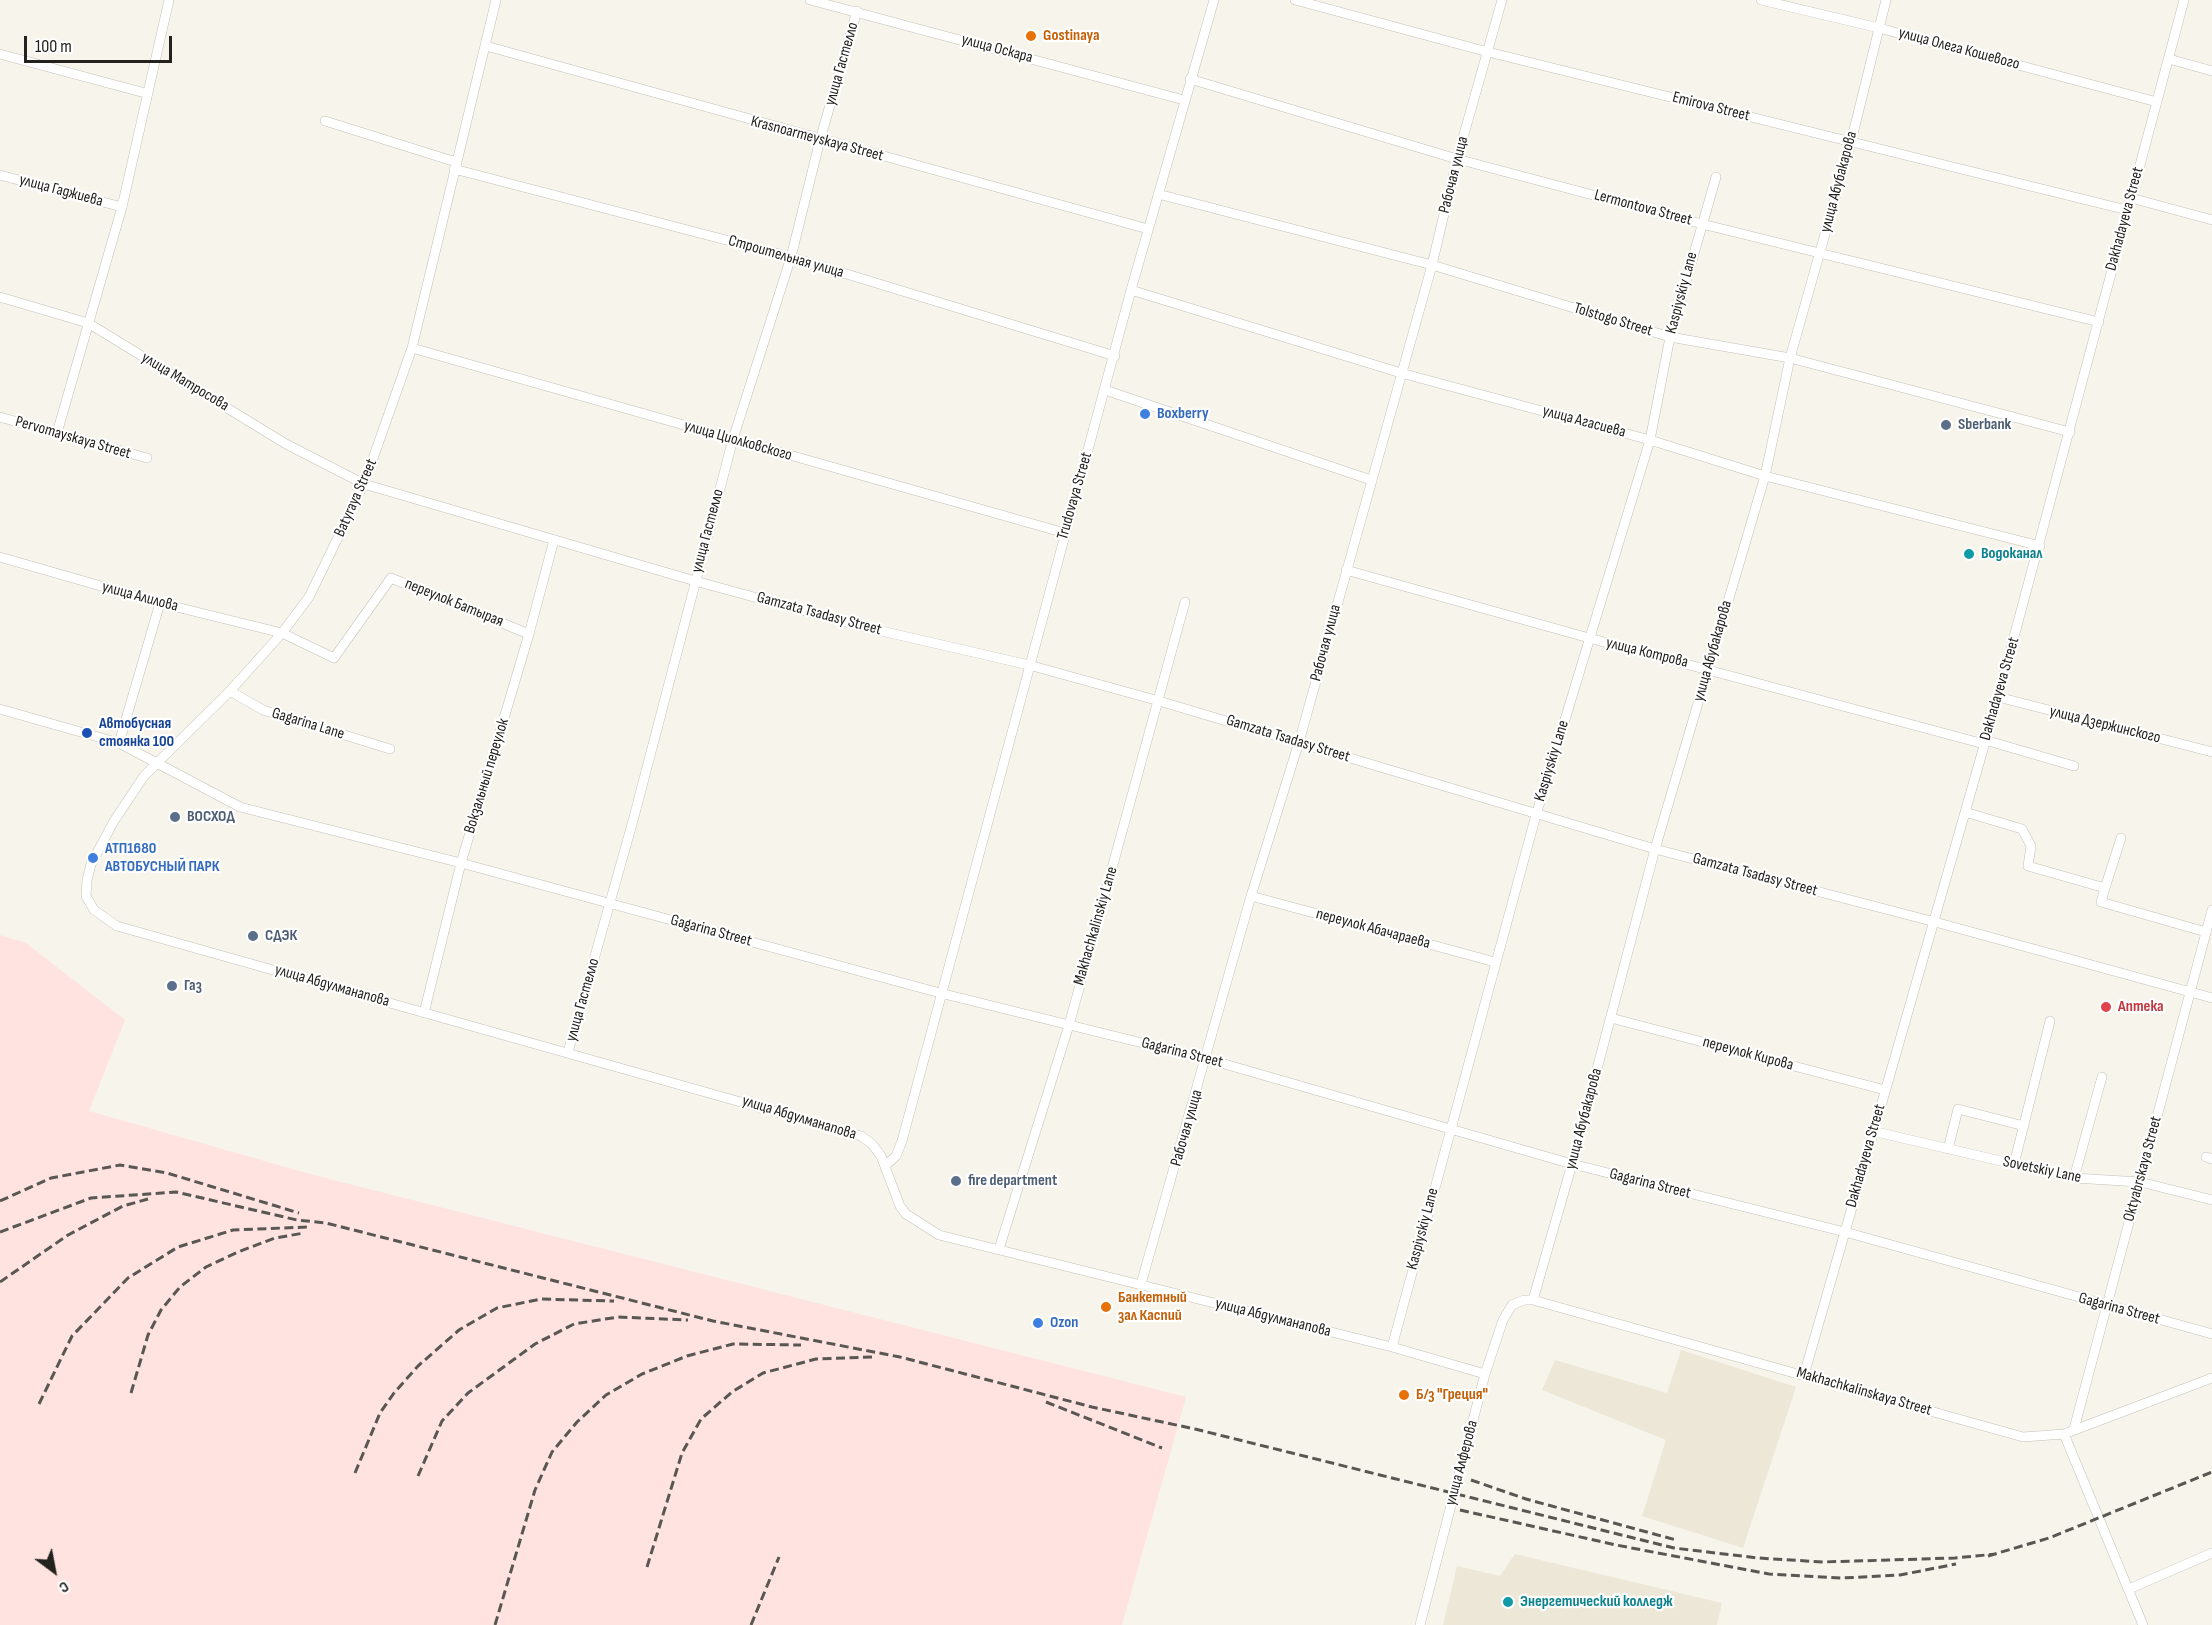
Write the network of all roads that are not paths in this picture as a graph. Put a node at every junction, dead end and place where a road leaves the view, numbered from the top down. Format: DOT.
graph roads {
  1 [pos="169,0"];
  2 [pos="496,0"];
  3 [pos="810,0"];
  4 [pos="1214,0"];
  5 [pos="1295,0"];
  6 [pos="1502,0"];
  7 [pos="1761,0"];
  8 [pos="1886,0"];
  9 [pos="2184,0"];
  10 [pos="857,11"];
  11 [pos="1879,28"];
  12 [pos="486,46"];
  13 [pos="1488,52"];
  14 [pos="0,54"];
  15 [pos="2169,59"];
  16 [pos="2212,71"];
  17 [pos="1191,79"];
  18 [pos="146,93"];
  19 [pos="1185,100"];
  20 [pos="2157,102"];
  21 [pos="325,121"];
  22 [pos="820,140"];
  23 [pos="1851,142"];
  24 [pos="1457,159"];
  25 [pos="455,166"];
  26 [pos="0,175"];
  27 [pos="1716,177"];
  28 [pos="1158,194"];
  29 [pos="2131,198"];
  30 [pos="122,207"];
  31 [pos="2127,210"];
  32 [pos="2212,220"];
  33 [pos="1701,224"];
  34 [pos="1148,229"];
  35 [pos="1820,252"];
  36 [pos="792,256"];
  37 [pos="1432,265"];
  38 [pos="1131,290"];
  39 [pos="0,297"];
  40 [pos="2099,321"];
  41 [pos="88,323"];
  42 [pos="1670,337"];
  43 [pos="412,348"];
  44 [pos="1115,356"];
  45 [pos="1790,358"];
  46 [pos="1401,372"];
  47 [pos="1105,390"];
  48 [pos="0,417"];
  49 [pos="2070,432"];
  50 [pos="57,433"];
  51 [pos="733,439"];
  52 [pos="1650,440"];
  53 [pos="147,458"];
  54 [pos="1765,476"];
  55 [pos="1371,480"];
  56 [pos="364,484"];
  57 [pos="1065,533"];
  58 [pos="554,540"];
  59 [pos="2040,546"];
  60 [pos="0,557"];
  61 [pos="1346,570"];
  62 [pos="695,581"];
  63 [pos="1185,602"];
  64 [pos="160,603"];
  65 [pos="282,633"];
  66 [pos="530,634"];
  67 [pos="1589,638"];
  68 [pos="1029,665"];
  69 [pos="1708,668"];
  70 [pos="230,691"];
  71 [pos="1998,697"];
  72 [pos="1159,701"];
  73 [pos="0,709"];
  74 [pos="1299,742"];
  75 [pos="1985,742"];
  76 [pos="119,743"];
  77 [pos="390,749"];
  78 [pos="2212,752"];
  79 [pos="157,762"];
  80 [pos="2074,766"];
  81 [pos="1965,812"];
  82 [pos="1536,815"];
  83 [pos="2121,838"];
  84 [pos="1655,849"];
  85 [pos="461,863"];
  86 [pos="2105,888"];
  87 [pos="1251,896"];
  88 [pos="610,904"];
  89 [pos="2212,910"];
  90 [pos="104,920"];
  91 [pos="1935,922"];
  92 [pos="2206,932"];
  93 [pos="1495,962"];
  94 [pos="2191,992"];
  95 [pos="940,993"];
  96 [pos="2212,998"];
  97 [pos="424,1013"];
  98 [pos="1611,1018"];
  99 [pos="2050,1022"];
  100 [pos="1069,1024"];
  101 [pos="568,1052"];
  102 [pos="1207,1059"];
  103 [pos="2102,1077"];
  104 [pos="1885,1090"];
  105 [pos="2024,1126"];
  106 [pos="1450,1128"];
  107 [pos="1872,1131"];
  108 [pos="1948,1149"];
  109 [pos="1572,1164"];
  110 [pos="2014,1164"];
  111 [pos="886,1165"];
  112 [pos="2074,1178"];
  113 [pos="2140,1182"];
  114 [pos="2212,1200"];
  115 [pos="1845,1232"];
  116 [pos="999,1249"];
  117 [pos="1142,1284"];
  118 [pos="1533,1300"];
  119 [pos="1512,1305"];
  120 [pos="2107,1306"];
  121 [pos="2212,1334"];
  122 [pos="1392,1347"];
  123 [pos="1485,1374"];
  124 [pos="1804,1374"];
  125 [pos="2212,1378"];
  126 [pos="2074,1429"];
  127 [pos="2064,1434"];
  128 [pos="2212,1553"];
  129 [pos="2129,1589"];
  130 [pos="1420,1625"];
  131 [pos="2142,1625"];
  1 -- 18 [label="street"];
  2 -- 12 [label="street, Batyraya Street"];
  3 -- 10 [label="street, улица Оскара"];
  4 -- 17 [label="street, Trudovaya Street"];
  5 -- 13 [label="street, Emirova Street"];
  6 -- 13 [label="street, Рабочая улица"];
  7 -- 11 [label="street, улица Олега Кошевого"];
  8 -- 11 [label="street, улица Абубакарова"];
  9 -- 15 [label="street, Dakhadayeva Street"];
  10 -- 19 [label="street, улица Оскара"];
  10 -- 22 [label="street, улица Гастелло"];
  11 -- 20 [label="street, улица Олега Кошевого"];
  11 -- 23 [label="street, улица Абубакарова"];
  12 -- 22 [label="street, Krasnoarmeyskaya Street"];
  12 -- 25 [label="street, Batyraya Street"];
  13 -- 23 [label="street, Emirova Street"];
  13 -- 24 [label="street, Рабочая улица"];
  14 -- 18 [label="street"];
  15 -- 16 [label="street"];
  15 -- 20 [label="street, Dakhadayeva Street"];
  17 -- 19 [label="street, Trudovaya Street"];
  17 -- 24 [label="street, Lermontova Street"];
  18 -- 30 [label="street"];
  19 -- 28 [label="street, Trudovaya Street"];
  20 -- 29 [label="street, Dakhadayeva Street"];
  21 -- 25 [label="street, Строительная улица"];
  22 -- 34 [label="street, Krasnoarmeyskaya Street"];
  22 -- 36 [label="street, улица Гастелло"];
  23 -- 31 [label="street, Emirova Street"];
  23 -- 35 [label="street, улица Абубакарова"];
  24 -- 33 [label="street, Lermontova Street"];
  24 -- 37 [label="street, Рабочая улица"];
  25 -- 36 [label="street, Строительная улица"];
  25 -- 43 [label="street, Batyraya Street"];
  26 -- 30 [label="street, улица Гаджиева"];
  27 -- 33 [label="street, Kaspiyskiy Lane"];
  28 -- 34 [label="street, Trudovaya Street"];
  28 -- 37 [label="street, Tolstogo Street"];
  29 -- 31 [label="street, Dakhadayeva Street"];
  29 -- 32 [label="street"];
  30 -- 41 [label="street"];
  31 -- 40 [label="street, Dakhadayeva Street"];
  33 -- 35 [label="street, Lermontova Street"];
  33 -- 42 [label="street, Kaspiyskiy Lane"];
  34 -- 38 [label="street, Trudovaya Street"];
  35 -- 40 [label="street, Lermontova Street"];
  35 -- 45 [label="street, улица Абубакарова"];
  36 -- 44 [label="street, Строительная улица"];
  36 -- 51 [label="street, улица Гастелло"];
  37 -- 42 [label="street, Tolstogo Street"];
  37 -- 46 [label="street, Рабочая улица"];
  38 -- 44 [label="street, Trudovaya Street"];
  38 -- 46 [label="street, улица Агасиева"];
  39 -- 41 [label="street, улица Матросова"];
  40 -- 49 [label="street, Dakhadayeva Street"];
  41 -- 50 [label="street"];
  41 -- 56 [label="street, улица Матросова"];
  42 -- 45 [label="street, Tolstogo Street"];
  42 -- 52 [label="street, Kaspiyskiy Lane"];
  43 -- 51 [label="street, улица Циолковского"];
  43 -- 56 [label="street, Batyraya Street"];
  44 -- 47 [label="street, Trudovaya Street"];
  45 -- 49 [label="street, Tolstogo Street"];
  45 -- 54 [label="street, улица Абубакарова"];
  46 -- 52 [label="street, улица Агасиева"];
  46 -- 55 [label="street, Рабочая улица"];
  47 -- 55 [label="street"];
  47 -- 57 [label="street, Trudovaya Street"];
  48 -- 50 [label="street, Pervomayskaya Street"];
  49 -- 59 [label="street, Dakhadayeva Street"];
  50 -- 53 [label="street, Pervomayskaya Street"];
  51 -- 57 [label="street, улица Циолковского"];
  51 -- 62 [label="street, улица Гастелло"];
  52 -- 54 [label="street, улица Агасиева"];
  52 -- 67 [label="street, Kaspiyskiy Lane"];
  54 -- 59 [label="street, улица Агасиева"];
  54 -- 69 [label="street, улица Абубакарова"];
  55 -- 61 [label="street, Рабочая улица"];
  56 -- 58 [label="street, Gamzata Tsadasy Street"];
  56 -- 65 [label="street, Batyraya Street"];
  57 -- 68 [label="street, Trudovaya Street"];
  58 -- 62 [label="street, Gamzata Tsadasy Street"];
  58 -- 66 [label="street, Вокзальный переулок"];
  59 -- 71 [label="street, Dakhadayeva Street"];
  60 -- 64 [label="street, улица Алилова"];
  61 -- 67 [label="street, улица Котрова"];
  61 -- 74 [label="street, Рабочая улица"];
  62 -- 68 [label="street, Gamzata Tsadasy Street"];
  62 -- 88 [label="street, улица Гастелло"];
  63 -- 72 [label="street, Makhachkalinskiy Lane"];
  64 -- 65 [label="street, улица Алилова"];
  64 -- 76 [label="street"];
  65 -- 66 [label="street, переулок Батырая"];
  65 -- 70 [label="street, Batyraya Street"];
  66 -- 85 [label="street, Вокзальный переулок"];
  67 -- 69 [label="street, улица Котрова"];
  67 -- 82 [label="street, Kaspiyskiy Lane"];
  68 -- 72 [label="street, Gamzata Tsadasy Street"];
  68 -- 95 [label="street, Trudovaya Street"];
  69 -- 75 [label="street, улица Котрова"];
  69 -- 84 [label="street, улица Абубакарова"];
  70 -- 77 [label="street, Gagarina Lane"];
  70 -- 79 [label="street, Batyraya Street"];
  71 -- 75 [label="street, Dakhadayeva Street"];
  71 -- 78 [label="street, улица Дзержинского"];
  72 -- 74 [label="street, Gamzata Tsadasy Street"];
  72 -- 100 [label="street, Makhachkalinskiy Lane"];
  73 -- 76 [label="street, Gagarina Street"];
  74 -- 82 [label="street, Gamzata Tsadasy Street"];
  74 -- 87 [label="street, Рабочая улица"];
  75 -- 80 [label="street, улица Котрова"];
  75 -- 81 [label="street, Dakhadayeva Street"];
  76 -- 79 [label="street, Gagarina Street"];
  79 -- 85 [label="street, Gagarina Street"];
  79 -- 90 [label="street, Batyraya Street"];
  81 -- 86 [label="street"];
  81 -- 91 [label="street, Dakhadayeva Street"];
  82 -- 84 [label="street, Gamzata Tsadasy Street"];
  82 -- 93 [label="street, Kaspiyskiy Lane"];
  83 -- 86 [label="street"];
  84 -- 91 [label="street, Gamzata Tsadasy Street"];
  84 -- 98 [label="street, улица Абубакарова"];
  85 -- 88 [label="street, Gagarina Street"];
  85 -- 97 [label="street, Вокзальный переулок"];
  86 -- 92 [label="street"];
  87 -- 93 [label="street, переулок Абачараева"];
  87 -- 102 [label="street, Рабочая улица"];
  88 -- 95 [label="street, Gagarina Street"];
  88 -- 101 [label="street, улица Гастелло"];
  89 -- 92 [label="street, Oktyabrskaya Street"];
  90 -- 97 [label="street, улица Абдулманапова"];
  91 -- 94 [label="street, Gamzata Tsadasy Street"];
  91 -- 104 [label="street, Dakhadayeva Street"];
  92 -- 94 [label="street, Oktyabrskaya Street"];
  93 -- 106 [label="street, Kaspiyskiy Lane"];
  94 -- 96 [label="street, Gamzata Tsadasy Street"];
  94 -- 113 [label="street, Oktyabrskaya Street"];
  95 -- 100 [label="street, Gagarina Street"];
  95 -- 111 [label="street, Trudovaya Street"];
  97 -- 101 [label="street, улица Абдулманапова"];
  98 -- 104 [label="street, переулок Кирова"];
  98 -- 109 [label="street, улица Абубакарова"];
  99 -- 105 [label="street"];
  100 -- 102 [label="street, Gagarina Street"];
  100 -- 116 [label="street, Makhachkalinskiy Lane"];
  101 -- 111 [label="street, улица Абдулманапова"];
  102 -- 106 [label="street, Gagarina Street"];
  102 -- 117 [label="street, Рабочая улица"];
  103 -- 112 [label="street"];
  104 -- 107 [label="street, Dakhadayeva Street"];
  105 -- 108 [label="street"];
  105 -- 110 [label="street"];
  106 -- 109 [label="street, Gagarina Street"];
  106 -- 122 [label="street, Kaspiyskiy Lane"];
  107 -- 108 [label="street, Sovetskiy Lane"];
  107 -- 115 [label="street, Dakhadayeva Street"];
  108 -- 110 [label="street, Sovetskiy Lane"];
  109 -- 115 [label="street, Gagarina Street"];
  109 -- 118 [label="street, улица Абубакарова"];
  110 -- 112 [label="street, Sovetskiy Lane"];
  111 -- 116 [label="street, улица Абдулманапова"];
  112 -- 113 [label="street, Sovetskiy Lane"];
  113 -- 114 [label="street, Sovetskiy Lane"];
  113 -- 120 [label="street, Oktyabrskaya Street"];
  115 -- 120 [label="street, Gagarina Street"];
  115 -- 124 [label="street, Dakhadayeva Street"];
  116 -- 117 [label="street, улица Абдулманапова"];
  117 -- 122 [label="street, улица Абдулманапова"];
  118 -- 119 [label="street, Makhachkalinskaya Street"];
  118 -- 124 [label="street, Makhachkalinskaya Street"];
  119 -- 123 [label="street, улица Алферова"];
  120 -- 121 [label="street, Gagarina Street"];
  120 -- 126 [label="street, Oktyabrskaya Street"];
  122 -- 123 [label="street, улица Абдулманапова"];
  123 -- 130 [label="street, улица Алферова"];
  124 -- 127 [label="street, Makhachkalinskaya Street"];
  125 -- 126 [label="street, Makhachkalinskaya Street"];
  126 -- 127 [label="street, Makhachkalinskaya Street"];
  127 -- 129 [label="street"];
  128 -- 129 [label="street"];
  129 -- 131 [label="street"];
}
